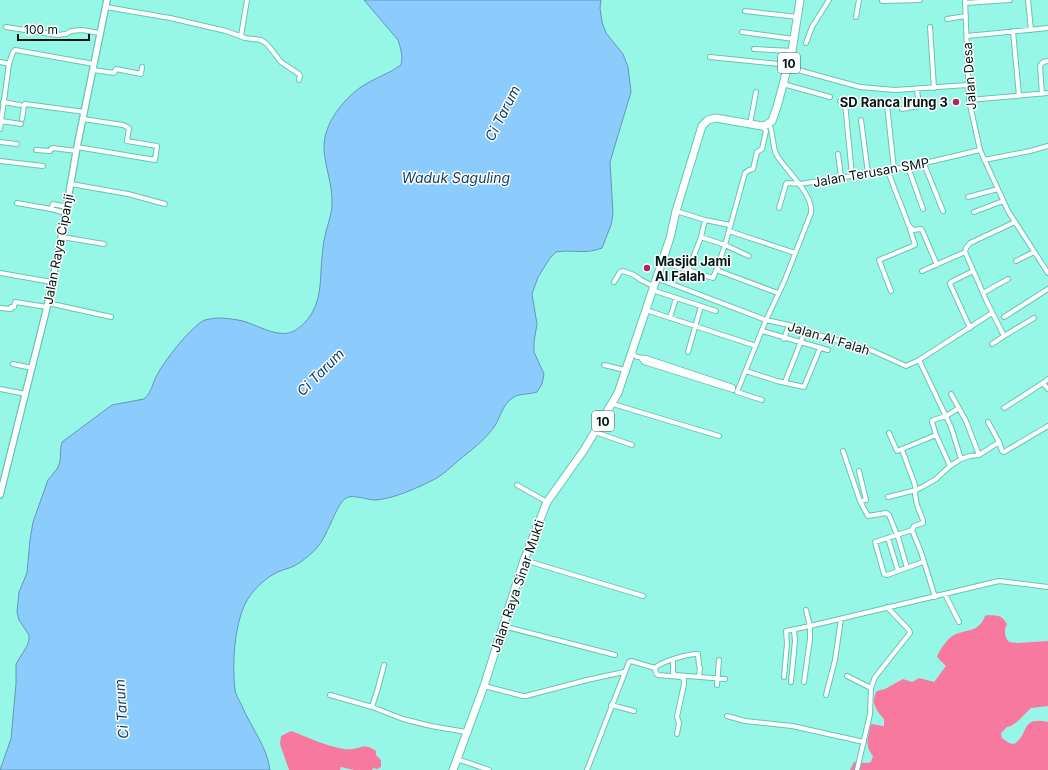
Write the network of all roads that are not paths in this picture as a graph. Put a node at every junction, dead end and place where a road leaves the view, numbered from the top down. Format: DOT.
graph roads {
  1 [pos="107,0"];
  2 [pos="247,0"];
  3 [pos="800,0"];
  4 [pos="829,0"];
  5 [pos="859,0"];
  6 [pos="920,0"];
  7 [pos="1010,0"];
  8 [pos="1028,0"];
  9 [pos="882,1"];
  10 [pos="965,2"];
  11 [pos="106,7"];
  12 [pos="745,11"];
  13 [pos="856,16"];
  14 [pos="966,16"];
  15 [pos="798,17"];
  16 [pos="947,18"];
  17 [pos="6,27"];
  18 [pos="930,27"];
  19 [pos="1048,28"];
  20 [pos="1031,30"];
  21 [pos="1013,31"];
  22 [pos="742,32"];
  23 [pos="100,33"];
  24 [pos="241,36"];
  25 [pos="967,36"];
  26 [pos="794,39"];
  27 [pos="806,43"];
  28 [pos="754,49"];
  29 [pos="792,51"];
  30 [pos="710,57"];
  31 [pos="1048,61"];
  32 [pos="0,62"];
  33 [pos="9,64"];
  34 [pos="788,66"];
  35 [pos="93,67"];
  36 [pos="142,67"];
  37 [pos="299,80"];
  38 [pos="783,84"];
  39 [pos="967,84"];
  40 [pos="934,88"];
  41 [pos="917,89"];
  42 [pos="756,92"];
  43 [pos="1048,93"];
  44 [pos="1042,94"];
  45 [pos="1019,96"];
  46 [pos="830,97"];
  47 [pos="840,100"];
  48 [pos="969,100"];
  49 [pos="3,102"];
  50 [pos="20,105"];
  51 [pos="886,105"];
  52 [pos="902,109"];
  53 [pos="85,112"];
  54 [pos="22,118"];
  55 [pos="83,119"];
  56 [pos="861,120"];
  57 [pos="1,121"];
  58 [pos="21,124"];
  59 [pos="750,124"];
  60 [pos="766,124"];
  61 [pos="0,129"];
  62 [pos="0,142"];
  63 [pos="18,144"];
  64 [pos="1048,146"];
  65 [pos="77,149"];
  66 [pos="36,150"];
  67 [pos="980,150"];
  68 [pos="838,154"];
  69 [pos="984,160"];
  70 [pos="0,161"];
  71 [pos="924,164"];
  72 [pos="42,166"];
  73 [pos="908,167"];
  74 [pos="887,169"];
  75 [pos="894,169"];
  76 [pos="868,173"];
  77 [pos="852,175"];
  78 [pos="841,177"];
  79 [pos="71,184"];
  80 [pos="800,184"];
  81 [pos="998,190"];
  82 [pos="968,197"];
  83 [pos="1003,201"];
  84 [pos="17,203"];
  85 [pos="165,204"];
  86 [pos="67,207"];
  87 [pos="779,208"];
  88 [pos="51,209"];
  89 [pos="923,209"];
  90 [pos="676,211"];
  91 [pos="943,211"];
  92 [pos="974,212"];
  93 [pos="66,213"];
  94 [pos="705,220"];
  95 [pos="1015,222"];
  96 [pos="730,225"];
  97 [pos="910,229"];
  98 [pos="729,231"];
  99 [pos="62,237"];
  100 [pos="701,237"];
  101 [pos="104,244"];
  102 [pos="725,245"];
  103 [pos="965,252"];
  104 [pos="1034,252"];
  105 [pos="795,253"];
  106 [pos="749,256"];
  107 [pos="1016,261"];
  108 [pos="662,262"];
  109 [pos="937,265"];
  110 [pos="717,268"];
  111 [pos="688,271"];
  112 [pos="922,271"];
  113 [pos="973,271"];
  114 [pos="0,273"];
  115 [pos="1048,273"];
  116 [pos="656,278"];
  117 [pos="1008,279"];
  118 [pos="52,282"];
  119 [pos="614,282"];
  120 [pos="653,288"];
  121 [pos="1048,289"];
  122 [pos="891,292"];
  123 [pos="778,293"];
  124 [pos="983,293"];
  125 [pos="676,298"];
  126 [pos="47,305"];
  127 [pos="701,306"];
  128 [pos="0,308"];
  129 [pos="646,310"];
  130 [pos="716,311"];
  131 [pos="992,313"];
  132 [pos="111,317"];
  133 [pos="1004,317"];
  134 [pos="670,318"];
  135 [pos="1034,318"];
  136 [pos="766,320"];
  137 [pos="789,325"];
  138 [pos="695,326"];
  139 [pos="970,328"];
  140 [pos="762,331"];
  141 [pos="805,331"];
  142 [pos="1004,336"];
  143 [pos="784,339"];
  144 [pos="800,343"];
  145 [pos="992,344"];
  146 [pos="756,346"];
  147 [pos="820,348"];
  148 [pos="828,350"];
  149 [pos="631,352"];
  150 [pos="688,352"];
  151 [pos="919,360"];
  152 [pos="13,364"];
  153 [pos="604,365"];
  154 [pos="32,368"];
  155 [pos="625,370"];
  156 [pos="746,371"];
  157 [pos="686,374"];
  158 [pos="1048,379"];
  159 [pos="785,382"];
  160 [pos="1043,383"];
  161 [pos="0,389"];
  162 [pos="1048,389"];
  163 [pos="26,394"];
  164 [pos="952,394"];
  165 [pos="762,400"];
  166 [pos="612,404"];
  167 [pos="959,408"];
  168 [pos="1004,408"];
  169 [pos="946,416"];
  170 [pos="988,422"];
  171 [pos="1048,426"];
  172 [pos="595,432"];
  173 [pos="889,433"];
  174 [pos="936,435"];
  175 [pos="719,436"];
  176 [pos="999,442"];
  177 [pos="632,444"];
  178 [pos="902,450"];
  179 [pos="843,451"];
  180 [pos="979,455"];
  181 [pos="961,459"];
  182 [pos="950,466"];
  183 [pos="859,471"];
  184 [pos="517,485"];
  185 [pos="916,490"];
  186 [pos="0,495"];
  187 [pos="888,497"];
  188 [pos="860,501"];
  189 [pos="547,502"];
  190 [pos="912,530"];
  191 [pos="896,535"];
  192 [pos="888,538"];
  193 [pos="524,560"];
  194 [pos="923,562"];
  195 [pos="907,568"];
  196 [pos="898,571"];
  197 [pos="1048,587"];
  198 [pos="945,594"];
  199 [pos="643,596"];
  200 [pos="935,597"];
  201 [pos="887,608"];
  202 [pos="806,610"];
  203 [pos="841,619"];
  204 [pos="959,622"];
  205 [pos="503,626"];
  206 [pos="810,626"];
  207 [pos="794,630"];
  208 [pos="615,654"];
  209 [pos="673,660"];
  210 [pos="719,660"];
  211 [pos="384,665"];
  212 [pos="655,668"];
  213 [pos="624,672"];
  214 [pos="699,676"];
  215 [pos="847,676"];
  216 [pos="784,677"];
  217 [pos="717,678"];
  218 [pos="724,679"];
  219 [pos="791,682"];
  220 [pos="804,682"];
  221 [pos="717,685"];
  222 [pos="484,686"];
  223 [pos="871,688"];
  224 [pos="330,694"];
  225 [pos="826,695"];
  226 [pos="611,705"];
  227 [pos="372,707"];
  228 [pos="634,711"];
  229 [pos="726,716"];
  230 [pos="466,732"];
  231 [pos="677,734"];
  232 [pos="864,742"];
  233 [pos="458,759"];
  234 [pos="453,770"];
  235 [pos="489,770"];
  236 [pos="587,770"];
  237 [pos="857,770"];
  1 -- 11 [label="main road, Jalan Raya Cipanji"];
  2 -- 24 [label="street"];
  3 -- 15 [label="highway, 10"];
  4 -- 27 [label="street"];
  5 -- 13 [label="street"];
  6 -- 9 [label="street"];
  7 -- 10 [label="street"];
  8 -- 20 [label="street"];
  10 -- 14 [label="street, Jalan Desa"];
  11 -- 23 [label="main road, Jalan Raya Cipanji"];
  11 -- 24 [label="street"];
  12 -- 15 [label="street"];
  14 -- 16 [label="street"];
  14 -- 25 [label="street, Jalan Desa"];
  15 -- 26 [label="highway, 10"];
  17 -- 23 [label="street"];
  18 -- 40 [label="street"];
  19 -- 20 [label="street"];
  20 -- 21 [label="street"];
  21 -- 25 [label="street"];
  21 -- 45 [label="street"];
  22 -- 26 [label="street"];
  23 -- 35 [label="main road, Jalan Raya Cipanji"];
  24 -- 37 [label="street"];
  25 -- 39 [label="street, Jalan Desa"];
  26 -- 29 [label="highway, 10"];
  28 -- 29 [label="street"];
  29 -- 34 [label="highway, 10"];
  30 -- 34 [label="street"];
  31 -- 44 [label="street"];
  32 -- 33 [label="street"];
  33 -- 35 [label="street"];
  33 -- 49 [label="street"];
  34 -- 38 [label="highway, 10"];
  34 -- 41 [label="street"];
  35 -- 36 [label="street"];
  35 -- 53 [label="main road, Jalan Raya Cipanji"];
  38 -- 46 [label="street"];
  38 -- 60 [label="highway, 10"];
  39 -- 40 [label="street"];
  39 -- 48 [label="street, Jalan Desa"];
  40 -- 41 [label="street"];
  41 -- 52 [label="street"];
  42 -- 59 [label="street"];
  43 -- 44 [label="street"];
  44 -- 45 [label="street"];
  45 -- 48 [label="street"];
  47 -- 77 [label="street"];
  48 -- 67 [label="street, Jalan Desa"];
  49 -- 50 [label="street"];
  49 -- 57 [label="street"];
  51 -- 75 [label="street"];
  53 -- 54 [label="street"];
  53 -- 55 [label="main road, Jalan Raya Cipanji"];
  55 -- 65 [label="main road, Jalan Raya Cipanji"];
  55 -- 65 [label="street"];
  56 -- 76 [label="street"];
  57 -- 58 [label="street"];
  57 -- 61 [label="street"];
  59 -- 60 [label="highway, Jalan Raya Sinar Mukti / 10"];
  59 -- 90 [label="highway, Jalan Raya Sinar Mukti / 10"];
  60 -- 80 [label="street"];
  60 -- 96 [label="street"];
  62 -- 63 [label="street"];
  64 -- 69 [label="street"];
  65 -- 66 [label="street"];
  65 -- 79 [label="main road, Jalan Raya Cipanji"];
  67 -- 69 [label="street, Jalan Desa"];
  67 -- 71 [label="street, Jalan Terusan SMP"];
  68 -- 78 [label="street"];
  69 -- 81 [label="street, Jalan Desa"];
  70 -- 72 [label="street"];
  71 -- 73 [label="street, Jalan Terusan SMP"];
  71 -- 91 [label="street"];
  73 -- 75 [label="street, Jalan Terusan SMP"];
  73 -- 89 [label="street"];
  74 -- 75 [label="street, Jalan Terusan SMP"];
  74 -- 76 [label="street, Jalan Terusan SMP"];
  74 -- 97 [label="street"];
  76 -- 77 [label="street, Jalan Terusan SMP"];
  77 -- 78 [label="street, Jalan Terusan SMP"];
  78 -- 80 [label="street, Jalan Terusan SMP"];
  79 -- 85 [label="street"];
  79 -- 86 [label="main road, Jalan Raya Cipanji"];
  80 -- 87 [label="street, Jalan Terusan SMP"];
  80 -- 105 [label="street"];
  81 -- 82 [label="street"];
  81 -- 83 [label="street, Jalan Desa"];
  83 -- 92 [label="street"];
  83 -- 95 [label="street, Jalan Desa"];
  84 -- 88 [label="street"];
  86 -- 88 [label="street"];
  86 -- 93 [label="main road, Jalan Raya Cipanji"];
  88 -- 93 [label="street"];
  90 -- 94 [label="street"];
  90 -- 108 [label="highway, Jalan Raya Sinar Mukti / 10"];
  93 -- 99 [label="main road, Jalan Raya Cipanji"];
  94 -- 96 [label="street"];
  94 -- 100 [label="street"];
  95 -- 103 [label="street"];
  95 -- 104 [label="street, Jalan Desa"];
  96 -- 98 [label="street"];
  97 -- 109 [label="street"];
  97 -- 122 [label="street"];
  98 -- 102 [label="street"];
  98 -- 105 [label="street"];
  99 -- 101 [label="street"];
  99 -- 118 [label="main road, Jalan Raya Cipanji"];
  100 -- 102 [label="street"];
  100 -- 111 [label="street"];
  102 -- 106 [label="street"];
  102 -- 110 [label="street"];
  103 -- 109 [label="street"];
  103 -- 113 [label="street"];
  104 -- 107 [label="street"];
  104 -- 115 [label="street, Jalan Desa"];
  105 -- 123 [label="street"];
  108 -- 111 [label="street"];
  108 -- 116 [label="highway, Jalan Raya Sinar Mukti / 10"];
  109 -- 112 [label="street"];
  110 -- 111 [label="street"];
  110 -- 123 [label="street"];
  113 -- 124 [label="street"];
  113 -- 139 [label="street"];
  114 -- 118 [label="street"];
  116 -- 120 [label="highway, Jalan Raya Sinar Mukti / 10"];
  116 -- 136 [label="street, Jalan Al Falah"];
  117 -- 124 [label="street"];
  118 -- 126 [label="main road, Jalan Raya Cipanji"];
  119 -- 120 [label="street"];
  120 -- 125 [label="street"];
  120 -- 129 [label="highway, Jalan Raya Sinar Mukti / 10"];
  121 -- 133 [label="street"];
  123 -- 136 [label="street"];
  124 -- 131 [label="street"];
  125 -- 127 [label="street"];
  125 -- 134 [label="street"];
  126 -- 128 [label="street"];
  126 -- 132 [label="street"];
  126 -- 154 [label="main road, Jalan Raya Cipanji"];
  127 -- 130 [label="street"];
  127 -- 138 [label="street"];
  129 -- 134 [label="street"];
  129 -- 149 [label="highway, Jalan Raya Sinar Mukti / 10"];
  131 -- 139 [label="street, Jalan Al Falah"];
  131 -- 142 [label="street"];
  134 -- 138 [label="street"];
  135 -- 142 [label="street"];
  136 -- 137 [label="street, Jalan Al Falah"];
  136 -- 140 [label="street"];
  137 -- 141 [label="street, Jalan Al Falah"];
  137 -- 143 [label="street"];
  138 -- 146 [label="street"];
  138 -- 150 [label="street"];
  139 -- 151 [label="street, Jalan Al Falah"];
  140 -- 143 [label="street"];
  140 -- 146 [label="street"];
  141 -- 144 [label="street"];
  141 -- 151 [label="street, Jalan Al Falah"];
  142 -- 145 [label="street"];
  143 -- 144 [label="street"];
  144 -- 147 [label="street"];
  144 -- 159 [label="street"];
  146 -- 156 [label="street"];
  147 -- 148 [label="street"];
  147 -- 159 [label="street"];
  149 -- 155 [label="highway, Jalan Raya Sinar Mukti / 10"];
  149 -- 157 [label="street"];
  151 -- 169 [label="street"];
  152 -- 154 [label="street"];
  153 -- 155 [label="street"];
  154 -- 163 [label="main road, Jalan Raya Cipanji"];
  155 -- 166 [label="highway, Jalan Raya Sinar Mukti / 10"];
  156 -- 159 [label="street"];
  156 -- 165 [label="street"];
  157 -- 157 [label="street"];
  158 -- 160 [label="street"];
  160 -- 162 [label="street"];
  160 -- 168 [label="street"];
  161 -- 163 [label="street"];
  163 -- 186 [label="main road, Jalan Raya Cipanji"];
  164 -- 167 [label="street"];
  166 -- 172 [label="highway, Jalan Raya Sinar Mukti / 10"];
  166 -- 175 [label="street"];
  167 -- 169 [label="street"];
  167 -- 180 [label="street"];
  169 -- 174 [label="street"];
  169 -- 181 [label="street"];
  170 -- 176 [label="street"];
  171 -- 176 [label="street"];
  172 -- 177 [label="street"];
  172 -- 189 [label="highway, Jalan Raya Sinar Mukti / 10"];
  173 -- 178 [label="street"];
  174 -- 178 [label="street"];
  174 -- 182 [label="street"];
  176 -- 180 [label="street"];
  178 -- 185 [label="street"];
  179 -- 188 [label="street"];
  180 -- 181 [label="street"];
  181 -- 182 [label="street"];
  182 -- 185 [label="street"];
  183 -- 188 [label="street"];
  184 -- 189 [label="street"];
  185 -- 187 [label="street"];
  185 -- 190 [label="street"];
  188 -- 191 [label="street"];
  189 -- 193 [label="highway, Jalan Raya Sinar Mukti / 10"];
  190 -- 191 [label="street"];
  190 -- 194 [label="street"];
  191 -- 192 [label="street"];
  191 -- 195 [label="street"];
  192 -- 196 [label="street"];
  192 -- 196 [label="street"];
  193 -- 199 [label="street"];
  193 -- 205 [label="highway, Jalan Raya Sinar Mukti / 10"];
  194 -- 195 [label="street"];
  194 -- 200 [label="street"];
  195 -- 196 [label="street"];
  197 -- 198 [label="street"];
  198 -- 200 [label="street"];
  198 -- 204 [label="street"];
  200 -- 201 [label="street"];
  201 -- 203 [label="street"];
  201 -- 223 [label="street"];
  202 -- 206 [label="street"];
  203 -- 206 [label="street"];
  203 -- 225 [label="street"];
  205 -- 208 [label="street"];
  205 -- 222 [label="highway, Jalan Raya Sinar Mukti / 10"];
  206 -- 207 [label="street"];
  206 -- 220 [label="street"];
  207 -- 216 [label="street"];
  207 -- 219 [label="street"];
  209 -- 212 [label="street"];
  209 -- 214 [label="street"];
  209 -- 214 [label="street"];
  210 -- 217 [label="street"];
  211 -- 227 [label="street"];
  212 -- 213 [label="street"];
  212 -- 231 [label="street"];
  213 -- 222 [label="street"];
  213 -- 226 [label="street"];
  214 -- 217 [label="street"];
  215 -- 223 [label="street"];
  217 -- 218 [label="street"];
  217 -- 221 [label="street"];
  222 -- 230 [label="highway, Jalan Raya Sinar Mukti / 10"];
  223 -- 232 [label="street"];
  224 -- 227 [label="street"];
  226 -- 228 [label="street"];
  226 -- 236 [label="street"];
  227 -- 230 [label="street"];
  229 -- 232 [label="street"];
  230 -- 233 [label="highway, Jalan Raya Sinar Mukti / 10"];
  232 -- 237 [label="street"];
  233 -- 234 [label="highway, Jalan Raya Sinar Mukti / 10"];
  233 -- 235 [label="street"];
}
